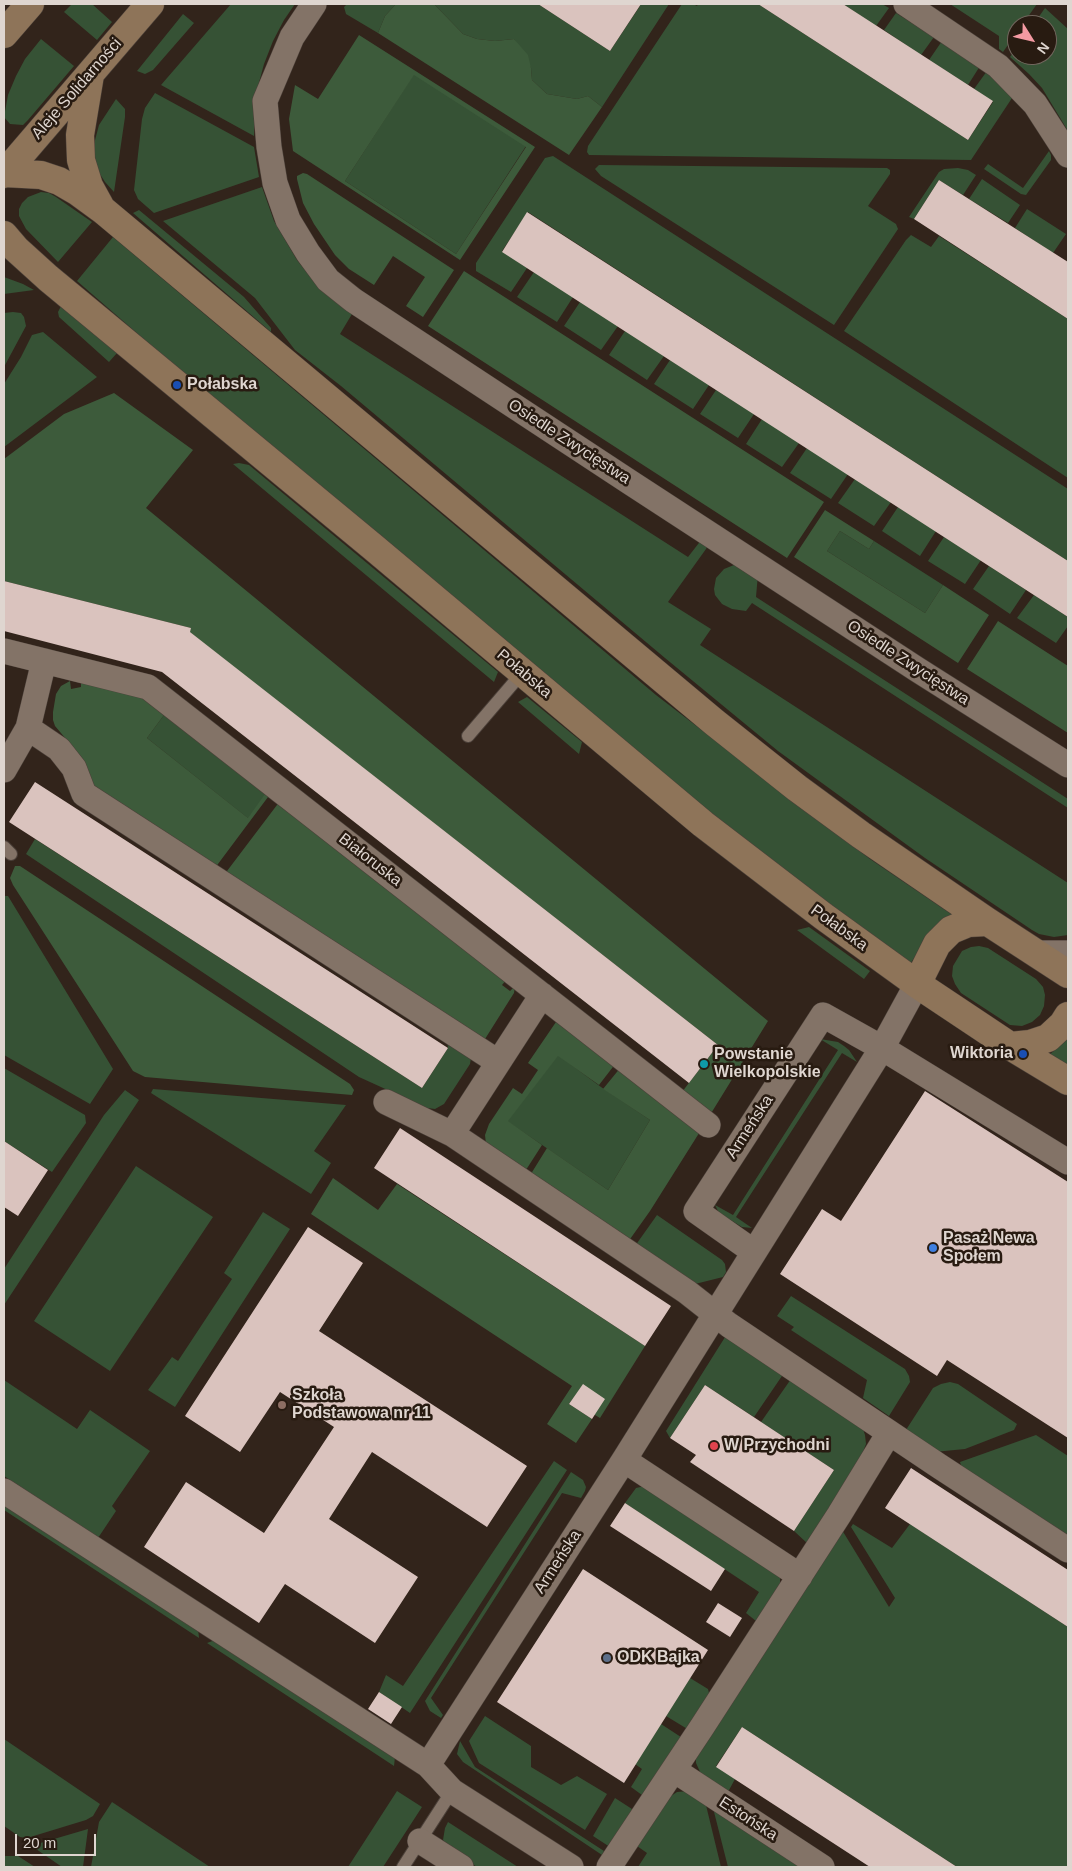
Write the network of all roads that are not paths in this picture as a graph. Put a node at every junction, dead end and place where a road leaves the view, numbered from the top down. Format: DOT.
graph roads {
  1 [pos="30,4"];
  2 [pos="150,4"];
  3 [pos="314,4"];
  4 [pos="906,4"];
  5 [pos="5,36"];
  6 [pos="90,74"];
  7 [pos="1068,156"];
  8 [pos="4,173"];
  9 [pos="102,210"];
  10 [pos="4,235"];
  11 [pos="4,262"];
  12 [pos="45,276"];
  13 [pos="4,651"];
  14 [pos="44,661"];
  15 [pos="522,673"];
  16 [pos="28,728"];
  17 [pos="468,736"];
  18 [pos="1068,765"];
  19 [pos="4,770"];
  20 [pos="988,922"];
  21 [pos="1034,952"];
  22 [pos="1068,952"];
  23 [pos="1068,974"];
  24 [pos="916,984"];
  25 [pos="542,995"];
  26 [pos="1068,1016"];
  27 [pos="1010,1046"];
  28 [pos="882,1048"];
  29 [pos="498,1062"];
  30 [pos="1068,1081"];
  31 [pos="386,1102"];
  32 [pos="708,1125"];
  33 [pos="452,1134"];
  34 [pos="1068,1162"];
  35 [pos="754,1252"];
  36 [pos="715,1314"];
  37 [pos="890,1432"];
  38 [pos="624,1460"];
  39 [pos="4,1491"];
  40 [pos="1068,1550"];
  41 [pos="794,1572"];
  42 [pos="428,1765"];
  43 [pos="674,1770"];
  44 [pos="402,1771"];
  45 [pos="452,1791"];
  46 [pos="420,1841"];
  47 [pos="613,1861"];
  48 [pos="403,1867"];
  49 [pos="461,1867"];
  50 [pos="571,1867"];
  51 [pos="822,1867"];
  1 -- 5 [label="street"];
  2 -- 6 [label="street, Aleje Solidarności"];
  3 -- 18 [label="street, Osiedle Zwycięstwa"];
  4 -- 7 [label="street"];
  6 -- 8 [label="street, Aleje Solidarności"];
  6 -- 9 [label="street"];
  8 -- 9 [label="street"];
  9 -- 20 [label="street"];
  10 -- 12 [label="street, Połabska"];
  11 -- 12 [label="street"];
  12 -- 15 [label="street, Połabska"];
  13 -- 14 [label="street, Białoruska"];
  14 -- 16 [label="street"];
  14 -- 25 [label="street, Białoruska"];
  15 -- 17 [label="lane"];
  15 -- 24 [label="street, Połabska"];
  16 -- 19 [label="street"];
  16 -- 29 [label="street"];
  20 -- 21 [label="street"];
  20 -- 24 [label="street"];
  21 -- 22 [label="street"];
  21 -- 23 [label="street"];
  24 -- 27 [label="street, Połabska"];
  24 -- 28 [label="street, Armeńska"];
  25 -- 29 [label="street"];
  25 -- 32 [label="street, Białoruska"];
  26 -- 27 [label="street"];
  27 -- 30 [label="street, Połabska"];
  28 -- 34 [label="street"];
  28 -- 35 [label="street, Armeńska"];
  28 -- 35 [label="street, Armeńska"];
  29 -- 33 [label="street"];
  31 -- 33 [label="street"];
  33 -- 36 [label="street"];
  35 -- 36 [label="street, Armeńska"];
  36 -- 37 [label="street"];
  36 -- 38 [label="street, Armeńska"];
  37 -- 40 [label="street"];
  37 -- 41 [label="street"];
  38 -- 41 [label="street"];
  38 -- 42 [label="street, Armeńska"];
  39 -- 42 [label="street"];
  41 -- 43 [label="street"];
  42 -- 44 [label="street"];
  42 -- 45 [label="street"];
  43 -- 47 [label="street"];
  43 -- 51 [label="street, Estońska"];
  45 -- 46 [label="lane"];
  45 -- 50 [label="street"];
  46 -- 48 [label="lane"];
  46 -- 49 [label="street"];
}
